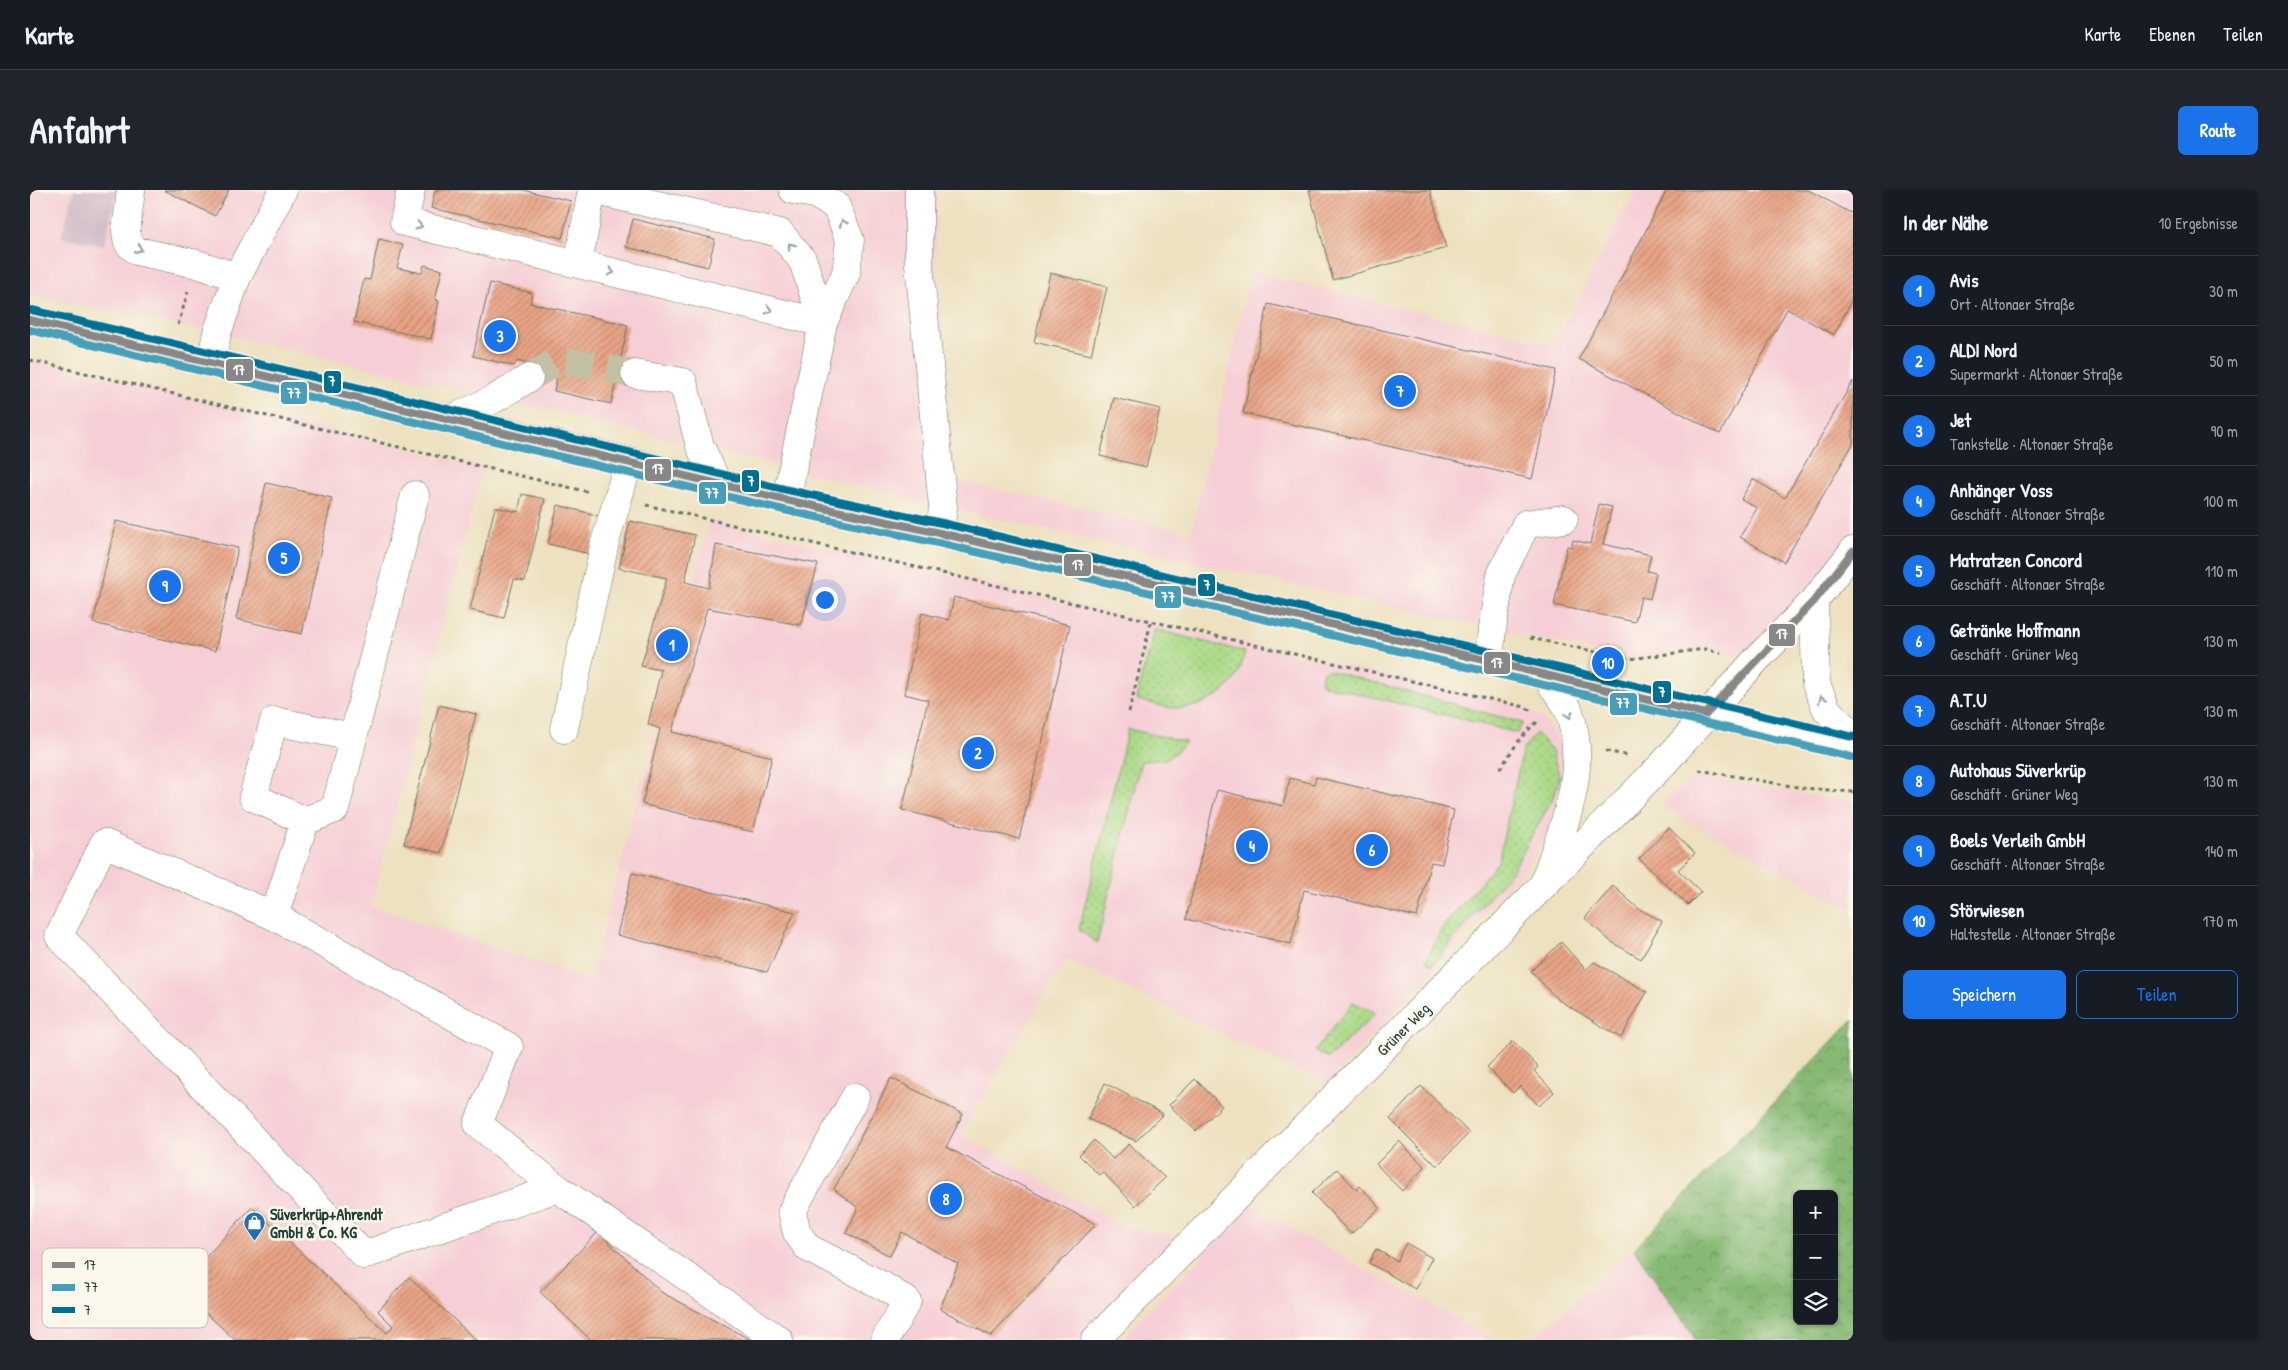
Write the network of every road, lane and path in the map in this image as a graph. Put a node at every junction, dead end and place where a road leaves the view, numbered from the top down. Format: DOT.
graph roads {
  1 [pos="131,190"];
  2 [pos="283,190"];
  3 [pos="411,190"];
  4 [pos="592,190"];
  5 [pos="793,190"];
  6 [pos="919,190"];
  7 [pos="578,264"];
  8 [pos="237,277"];
  9 [pos="30,320"];
  10 [pos="823,322"];
  11 [pos="30,360"];
  12 [pos="211,363"];
  13 [pos="634,374"];
  14 [pos="529,378"];
  15 [pos="452,419"];
  16 [pos="629,461"];
  17 [pos="718,484"];
  18 [pos="415,495"];
  19 [pos="619,499"];
  20 [pos="786,500"];
  21 [pos="1564,519"];
  22 [pos="940,534"];
  23 [pos="1853,551"];
  24 [pos="1814,601"];
  25 [pos="1151,622"];
  26 [pos="1489,661"];
  27 [pos="1544,674"];
  28 [pos="1129,712"];
  29 [pos="1706,714"];
  30 [pos="1542,718"];
  31 [pos="564,729"];
  32 [pos="1853,736"];
  33 [pos="353,737"];
  34 [pos="1577,744"];
  35 [pos="1853,747"];
  36 [pos="1663,764"];
  37 [pos="1500,769"];
  38 [pos="1853,792"];
  39 [pos="306,821"];
  40 [pos="1543,886"];
  41 [pos="274,916"];
  42 [pos="855,1097"];
  43 [pos="557,1188"];
  44 [pos="779,1340"];
  45 [pos="885,1340"];
  46 [pos="1095,1340"];
  1 -- 8 [label="main road, one-way"];
  2 -- 8 [label="main road"];
  3 -- 7 [label="main road, one-way"];
  4 -- 7 [label="main road"];
  10 -- 4 [label="main road, one-way"];
  10 -- 5 [label="main road, one-way"];
  6 -- 22 [label="main road"];
  7 -- 10 [label="main road, one-way"];
  8 -- 12 [label="main road"];
  9 -- 12 [label="main road"];
  10 -- 20 [label="main road"];
  11 -- 19 [label="path"];
  12 -- 15 [label="main road"];
  13 -- 17 [label="main road"];
  14 -- 15 [label="main road"];
  15 -- 16 [label="main road"];
  16 -- 17 [label="main road"];
  16 -- 19 [label="main road"];
  17 -- 20 [label="main road"];
  18 -- 33 [label="main road"];
  19 -- 25 [label="path"];
  19 -- 31 [label="main road"];
  20 -- 22 [label="main road"];
  21 -- 26 [label="main road"];
  22 -- 26 [label="main road"];
  23 -- 24 [label="main road, Grüner Weg"];
  24 -- 29 [label="main road, Grüner Weg"];
  32 -- 24 [label="main road, one-way"];
  25 -- 28 [label="path"];
  25 -- 30 [label="path"];
  26 -- 27 [label="main road"];
  27 -- 29 [label="main road"];
  27 -- 34 [label="main road, one-way"];
  29 -- 35 [label="main road"];
  29 -- 36 [label="main road, Grüner Weg"];
  30 -- 34 [label="path"];
  30 -- 37 [label="path"];
  33 -- 39 [label="main road"];
  33 -- 39 [label="main road"];
  34 -- 36 [label="path"];
  34 -- 40 [label="main road"];
  36 -- 38 [label="path"];
  36 -- 40 [label="main road, Grüner Weg"];
  39 -- 41 [label="main road"];
  40 -- 46 [label="main road, Grüner Weg"];
  41 -- 43 [label="main road"];
  41 -- 43 [label="main road"];
  42 -- 45 [label="main road"];
  43 -- 44 [label="main road"];
}
